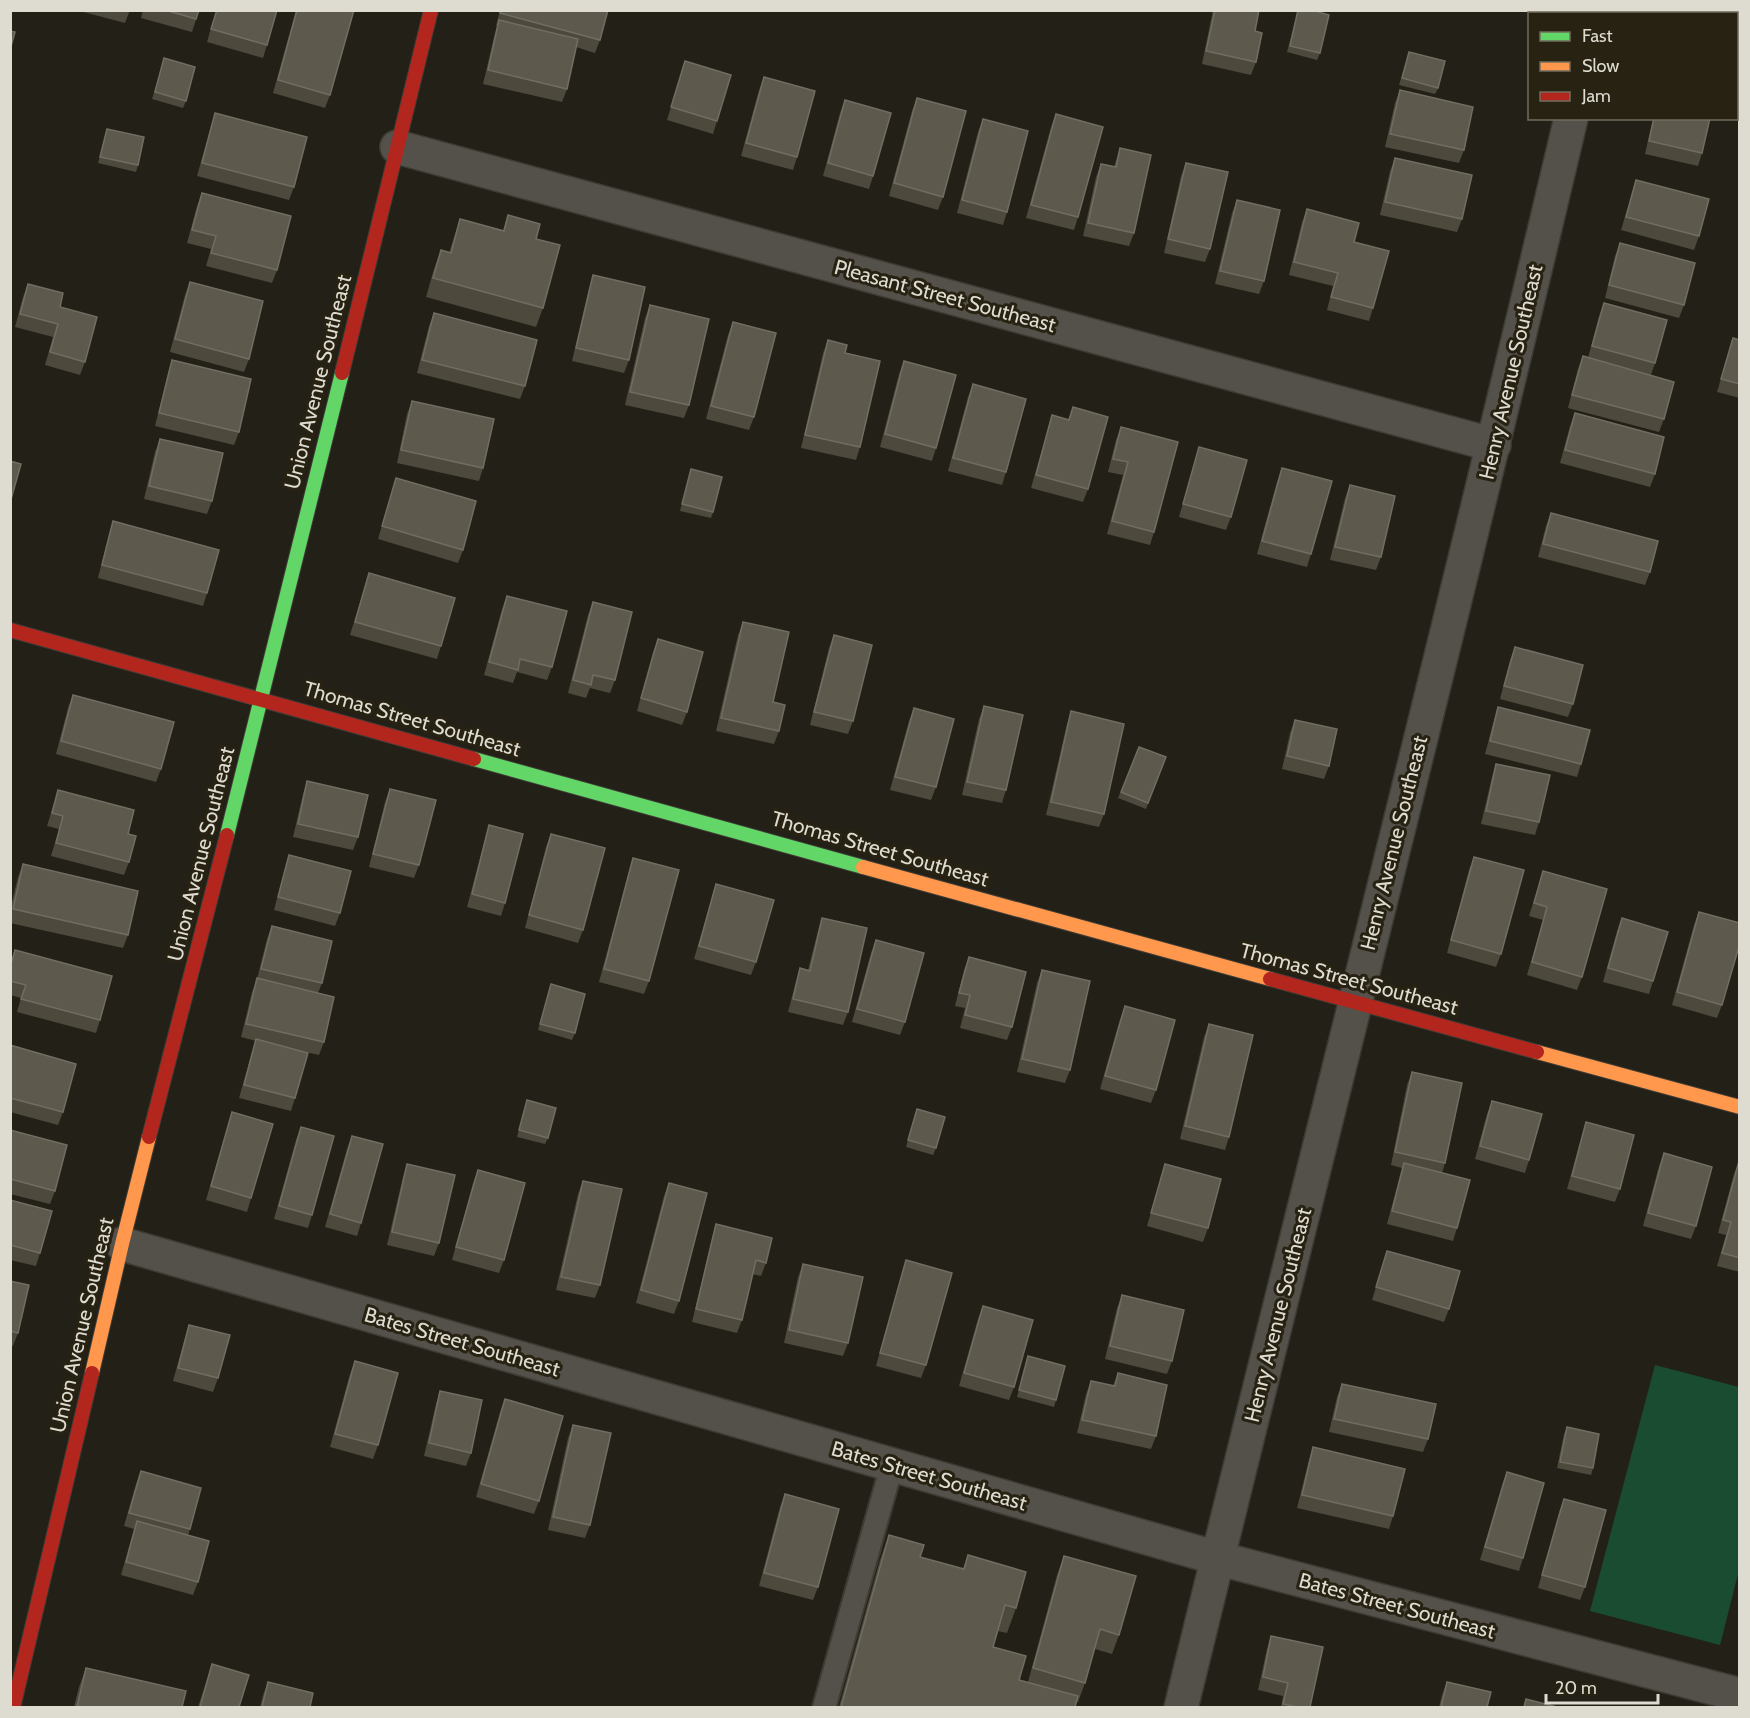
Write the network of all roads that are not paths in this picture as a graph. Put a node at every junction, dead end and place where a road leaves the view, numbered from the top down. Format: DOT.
graph roads {
  1 [pos="431,10"];
  2 [pos="1571,120"];
  3 [pos="397,147"];
  4 [pos="1494,445"];
  5 [pos="10,630"];
  6 [pos="262,700"];
  7 [pos="1354,1003"];
  8 [pos="1740,1107"];
  9 [pos="122,1245"];
  10 [pos="892,1465"];
  11 [pos="1217,1558"];
  12 [pos="1740,1695"];
  13 [pos="14,1707"];
  14 [pos="824,1707"];
  15 [pos="1181,1707"];
  1 -- 3 [label="street, Union Avenue Southeast"];
  2 -- 4 [label="street, Henry Avenue Southeast"];
  3 -- 4 [label="street, Pleasant Street Southeast"];
  3 -- 6 [label="street, Union Avenue Southeast"];
  4 -- 7 [label="street, Henry Avenue Southeast"];
  5 -- 6 [label="street, Thomas Street Southeast"];
  6 -- 7 [label="street, Thomas Street Southeast"];
  6 -- 9 [label="street, Union Avenue Southeast"];
  7 -- 8 [label="street, Thomas Street Southeast"];
  7 -- 11 [label="street, Henry Avenue Southeast"];
  9 -- 10 [label="street, Bates Street Southeast"];
  9 -- 13 [label="street, Union Avenue Southeast"];
  10 -- 11 [label="street, Bates Street Southeast"];
  10 -- 14 [label="lane"];
  11 -- 12 [label="street, Bates Street Southeast"];
  11 -- 15 [label="street, Henry Avenue Southeast"];
}
